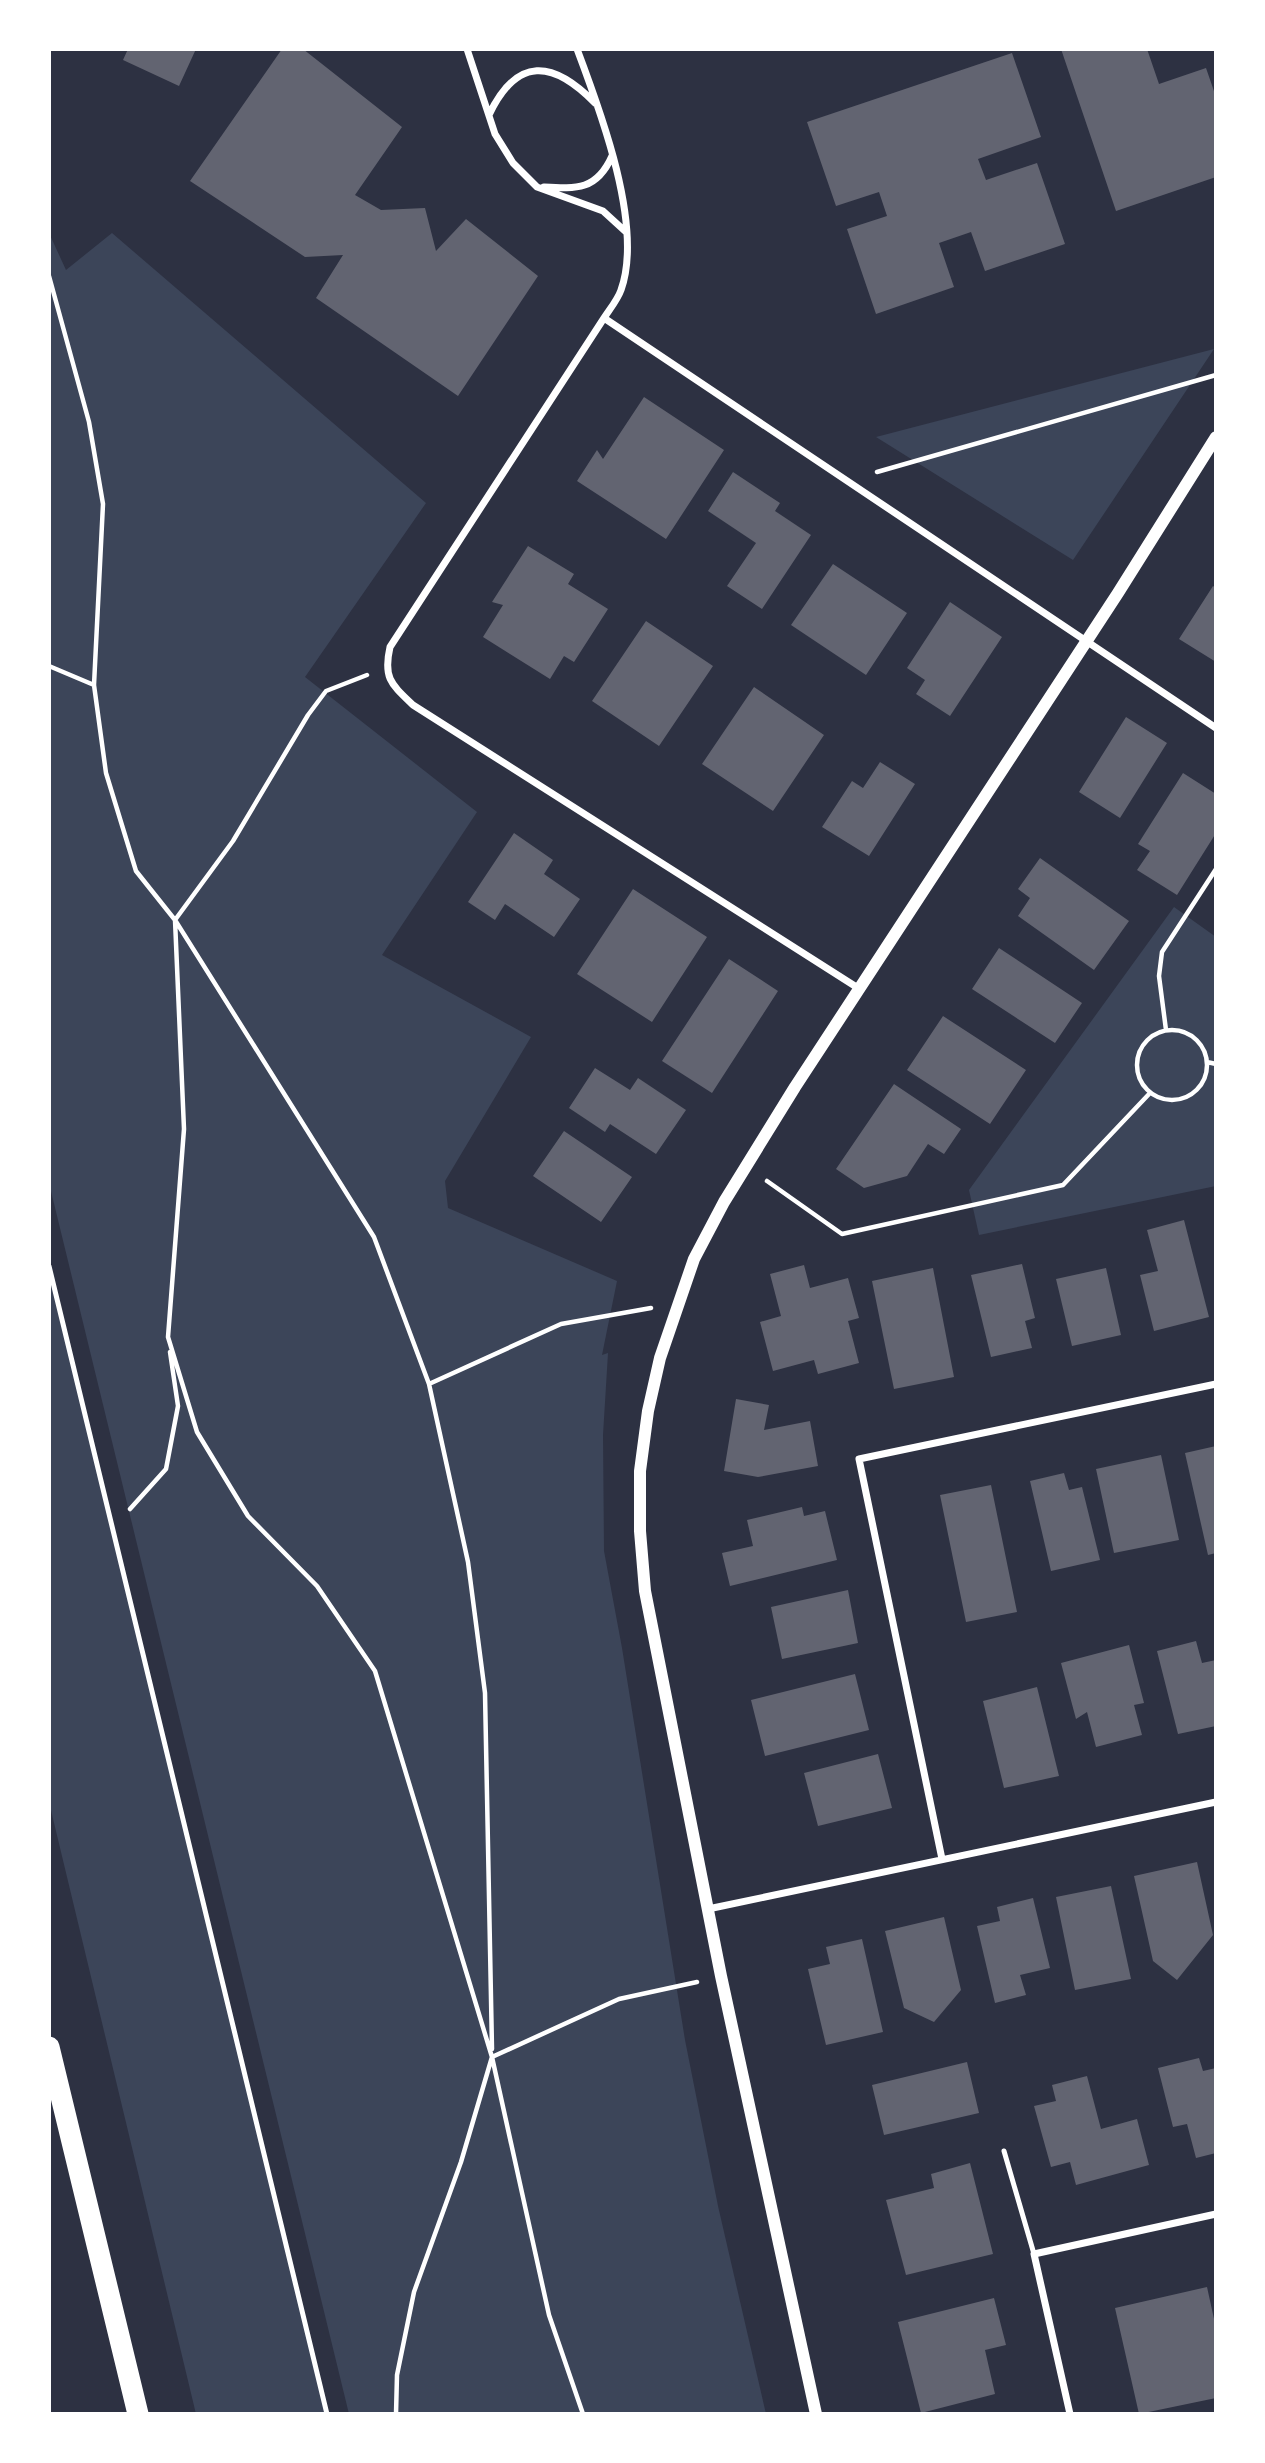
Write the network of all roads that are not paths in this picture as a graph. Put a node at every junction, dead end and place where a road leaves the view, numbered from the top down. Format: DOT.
graph roads {
  1 [pos="467,49"];
  2 [pos="577,49"];
  3 [pos="598,107"];
  4 [pos="489,115"];
  5 [pos="612,155"];
  6 [pos="537,187"];
  7 [pos="627,232"];
  8 [pos="604,317"];
  9 [pos="1216,437"];
  10 [pos="1086,641"];
  11 [pos="1216,728"];
  12 [pos="858,988"];
  13 [pos="49,1266"];
  14 [pos="1216,1384"];
  15 [pos="1216,1801"];
  16 [pos="942,1859"];
  17 [pos="708,1909"];
  18 [pos="49,2047"];
  19 [pos="1004,2151"];
  20 [pos="1216,2214"];
  21 [pos="1034,2254"];
  22 [pos="138,2414"];
  23 [pos="327,2414"];
  24 [pos="816,2414"];
  25 [pos="1070,2414"];
  1 -- 4 [label="street"];
  2 -- 3 [label="street"];
  3 -- 4 [label="street"];
  3 -- 5 [label="street"];
  4 -- 6 [label="street"];
  5 -- 6 [label="street"];
  5 -- 7 [label="street"];
  6 -- 7 [label="street"];
  7 -- 8 [label="street"];
  8 -- 10 [label="street"];
  8 -- 12 [label="street"];
  9 -- 10 [label="street"];
  10 -- 11 [label="street"];
  10 -- 12 [label="street"];
  12 -- 17 [label="street"];
  13 -- 23 [label="lane"];
  14 -- 16 [label="street"];
  15 -- 16 [label="street"];
  16 -- 17 [label="street"];
  17 -- 24 [label="street"];
  18 -- 22 [label="highway"];
  19 -- 21 [label="lane"];
  20 -- 21 [label="street"];
  21 -- 25 [label="street"];
}
